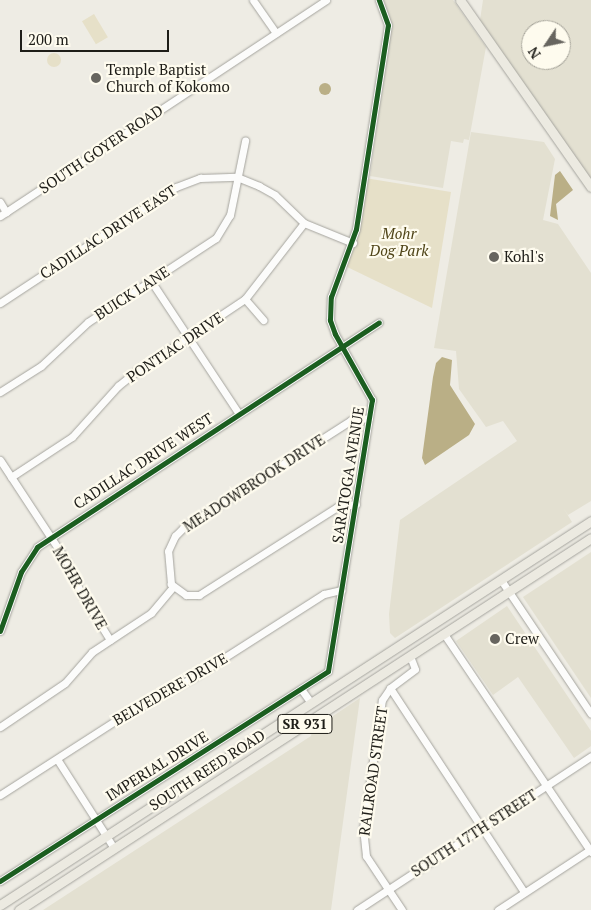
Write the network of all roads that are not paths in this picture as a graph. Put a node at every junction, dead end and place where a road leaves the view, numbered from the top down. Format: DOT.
graph roads {
  1 [pos="252,0"];
  2 [pos="326,0"];
  3 [pos="379,0"];
  4 [pos="460,0"];
  5 [pos="276,33"];
  6 [pos="245,141"];
  7 [pos="237,177"];
  8 [pos="591,187"];
  9 [pos="0,202"];
  10 [pos="3,214"];
  11 [pos="304,223"];
  12 [pos="353,243"];
  13 [pos="151,281"];
  14 [pos="245,300"];
  15 [pos="0,302"];
  16 [pos="263,320"];
  17 [pos="379,322"];
  18 [pos="188,337"];
  19 [pos="341,347"];
  20 [pos="0,392"];
  21 [pos="239,414"];
  22 [pos="369,418"];
  23 [pos="0,460"];
  24 [pos="11,477"];
  25 [pos="356,504"];
  26 [pos="591,521"];
  27 [pos="50,537"];
  28 [pos="591,538"];
  29 [pos="501,580"];
  30 [pos="173,587"];
  31 [pos="342,590"];
  32 [pos="508,592"];
  33 [pos="0,631"];
  34 [pos="444,634"];
  35 [pos="110,640"];
  36 [pos="410,656"];
  37 [pos="326,672"];
  38 [pos="302,688"];
  39 [pos="390,688"];
  40 [pos="311,703"];
  41 [pos="591,714"];
  42 [pos="0,727"];
  43 [pos="591,756"];
  44 [pos="56,759"];
  45 [pos="546,786"];
  46 [pos="0,795"];
  47 [pos="96,819"];
  48 [pos="482,828"];
  49 [pos="107,835"];
  50 [pos="114,848"];
  51 [pos="591,850"];
  52 [pos="0,882"];
  53 [pos="388,890"];
  54 [pos="524,892"];
  55 [pos="0,905"];
  56 [pos="19,910"];
  57 [pos="358,910"];
  58 [pos="402,910"];
  59 [pos="498,910"];
  1 -- 5 [label="street"];
  2 -- 5 [label="street, SOUTH GOYER ROAD"];
  3 -- 12 [label="street, SARATOGA AVENUE"];
  4 -- 8 [label="main road"];
  5 -- 10 [label="street, SOUTH GOYER ROAD"];
  6 -- 7 [label="street, BUICK LANE"];
  7 -- 11 [label="street, CADILLAC DRIVE EAST"];
  7 -- 13 [label="street, BUICK LANE"];
  7 -- 15 [label="street, CADILLAC DRIVE EAST"];
  9 -- 10 [label="street"];
  11 -- 12 [label="street, CADILLAC DRIVE EAST"];
  11 -- 14 [label="street, PONTIAC DRIVE"];
  12 -- 19 [label="street, SARATOGA AVENUE"];
  13 -- 18 [label="street"];
  13 -- 20 [label="street, BUICK LANE"];
  14 -- 16 [label="street"];
  14 -- 18 [label="street, PONTIAC DRIVE"];
  17 -- 19 [label="street, CADILLAC DRIVE WEST"];
  18 -- 21 [label="street"];
  18 -- 24 [label="street, PONTIAC DRIVE"];
  19 -- 21 [label="street, CADILLAC DRIVE WEST"];
  19 -- 22 [label="street, SARATOGA AVENUE"];
  21 -- 27 [label="street, CADILLAC DRIVE WEST"];
  22 -- 25 [label="street, SARATOGA AVENUE"];
  22 -- 30 [label="street, MEADOWBROOK DRIVE"];
  23 -- 24 [label="street, MOHR DRIVE"];
  24 -- 27 [label="street, MOHR DRIVE"];
  25 -- 30 [label="street"];
  25 -- 31 [label="street, SARATOGA AVENUE"];
  26 -- 29 [label="main road, SOUTH REED ROAD / SR 931"];
  27 -- 33 [label="street, CADILLAC DRIVE WEST"];
  27 -- 35 [label="street, MOHR DRIVE"];
  28 -- 32 [label="main road, SOUTH REED ROAD / SR 931"];
  29 -- 32 [label="street"];
  29 -- 40 [label="main road, SOUTH REED ROAD / SR 931"];
  30 -- 35 [label="street"];
  31 -- 37 [label="street, SARATOGA AVENUE"];
  31 -- 44 [label="street, BELVEDERE DRIVE"];
  32 -- 34 [label="main road, SOUTH REED ROAD / SR 931"];
  32 -- 41 [label="street"];
  34 -- 36 [label="main road, SOUTH REED ROAD / SR 931"];
  34 -- 45 [label="street"];
  35 -- 42 [label="street"];
  36 -- 39 [label="street"];
  36 -- 50 [label="main road, SOUTH REED ROAD / SR 931"];
  37 -- 38 [label="street, IMPERIAL DRIVE"];
  38 -- 40 [label="street"];
  38 -- 47 [label="street, IMPERIAL DRIVE"];
  39 -- 48 [label="street"];
  39 -- 53 [label="street, RAILROAD STREET"];
  40 -- 49 [label="main road, SOUTH REED ROAD / SR 931"];
  43 -- 45 [label="street, SOUTH 17TH STREET"];
  44 -- 46 [label="street, BELVEDERE DRIVE"];
  44 -- 47 [label="street"];
  45 -- 48 [label="street, SOUTH 17TH STREET"];
  45 -- 51 [label="street"];
  47 -- 49 [label="street"];
  47 -- 52 [label="street, IMPERIAL DRIVE"];
  48 -- 53 [label="street, SOUTH 17TH STREET"];
  48 -- 54 [label="street"];
  49 -- 50 [label="street"];
  49 -- 55 [label="main road, SOUTH REED ROAD / SR 931"];
  50 -- 56 [label="main road, SOUTH REED ROAD / SR 931"];
  51 -- 54 [label="street"];
  53 -- 57 [label="street, SOUTH 17TH STREET"];
  53 -- 58 [label="street"];
  54 -- 59 [label="street"];
}
